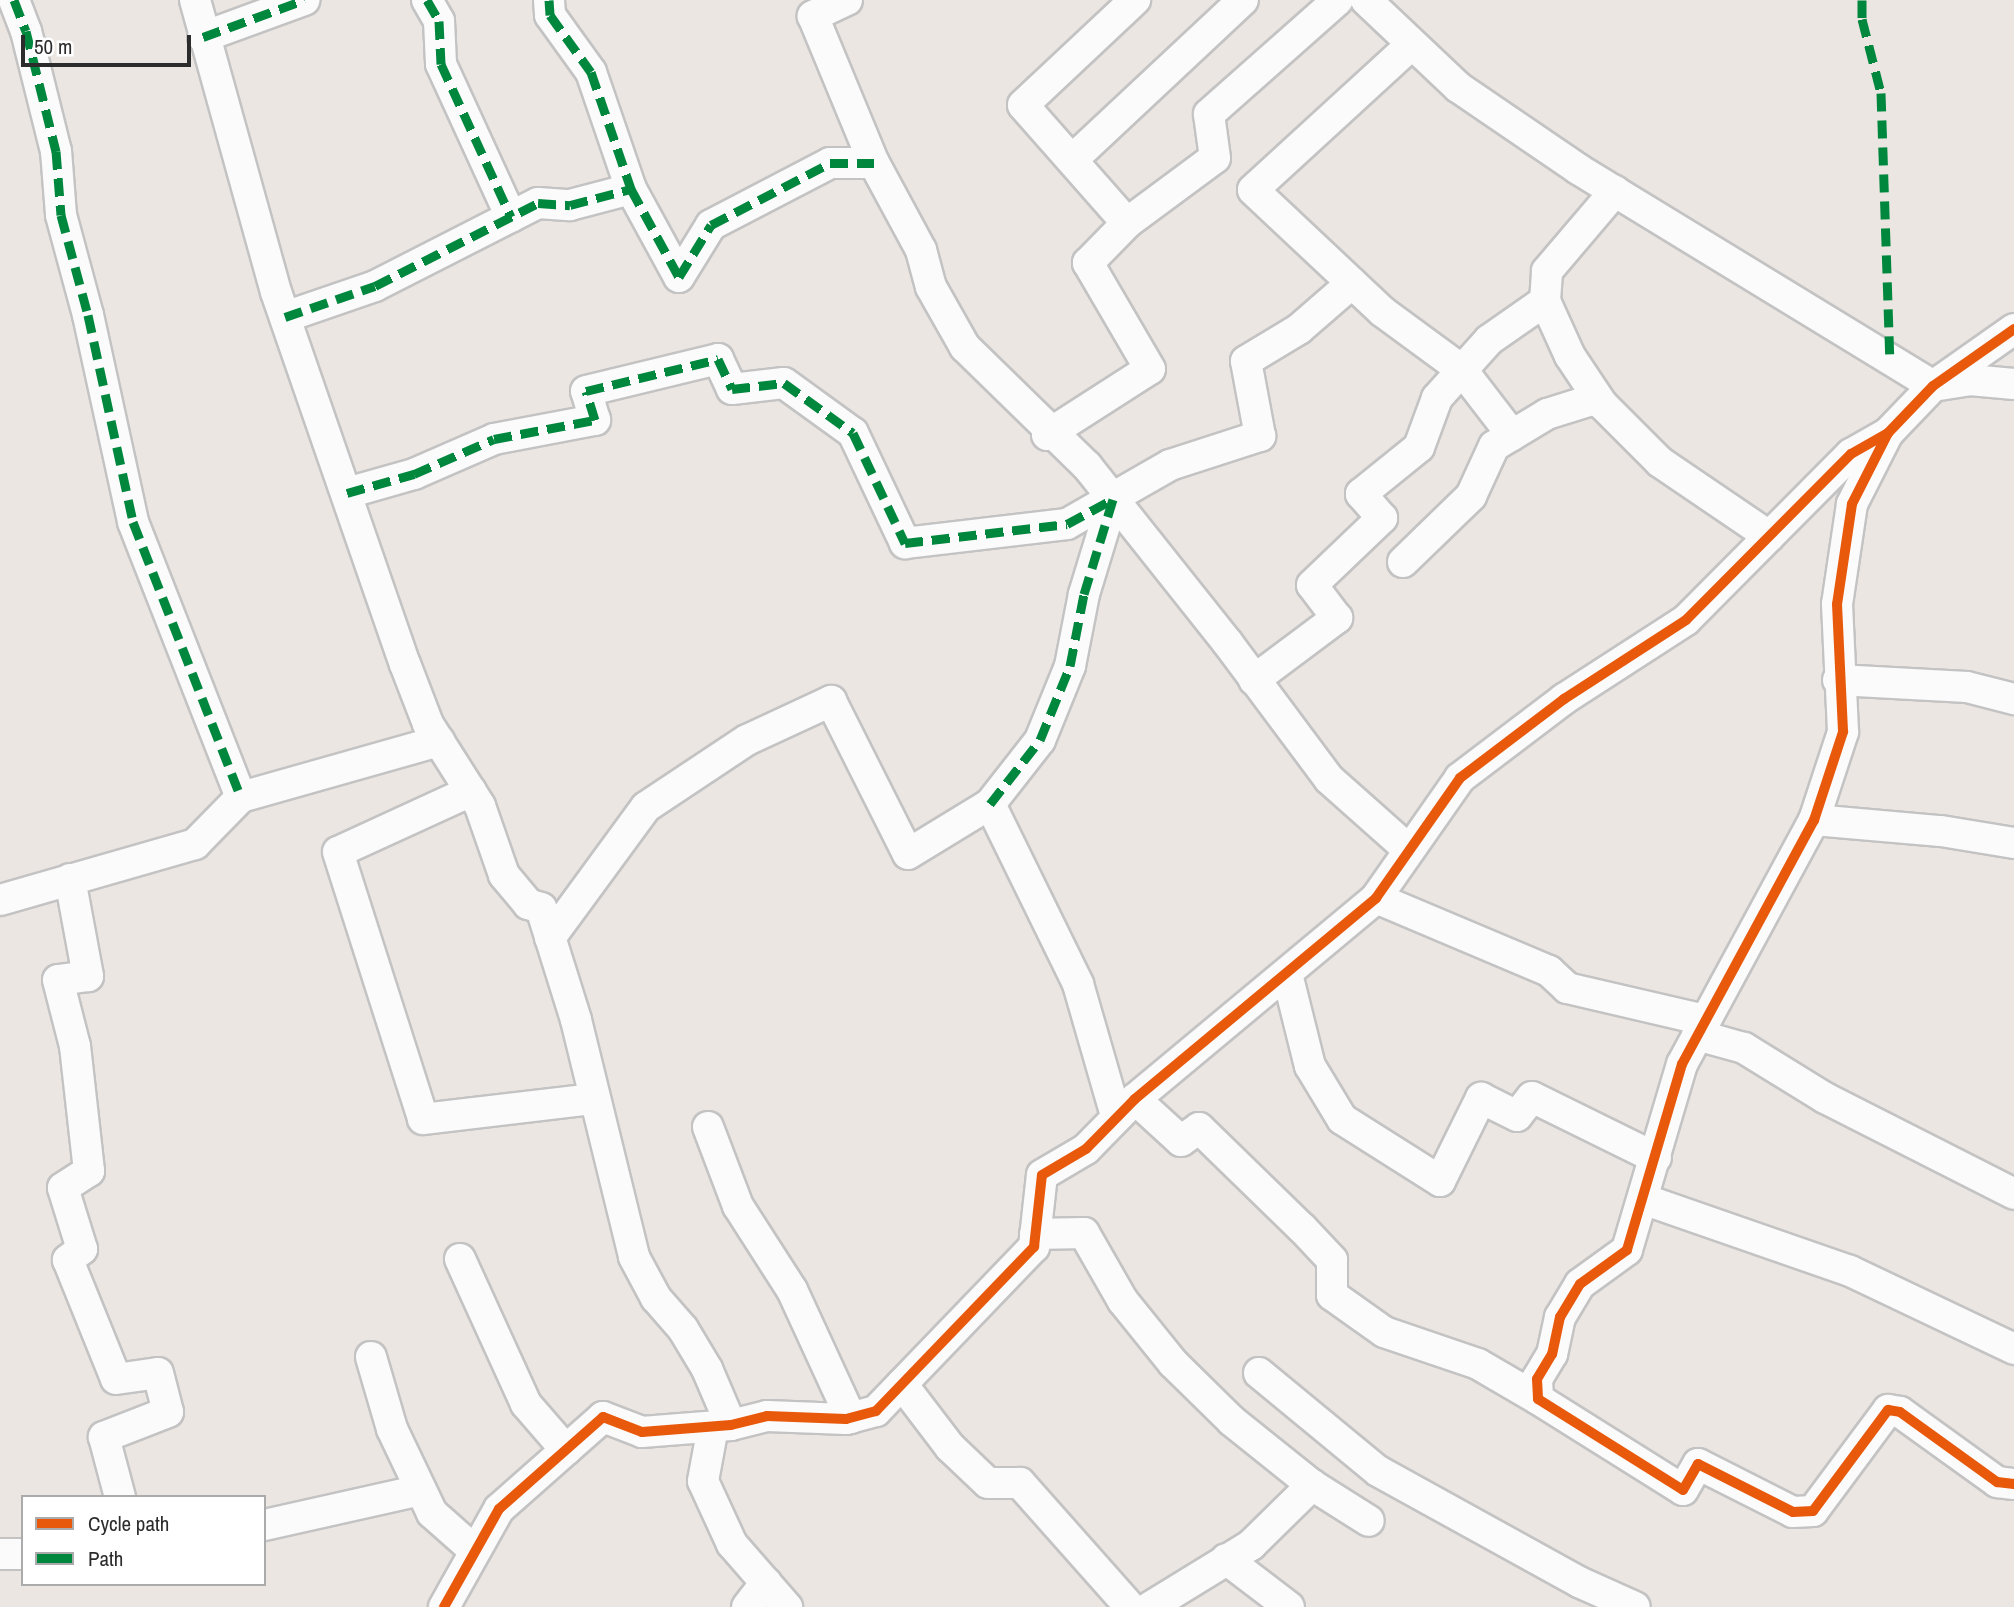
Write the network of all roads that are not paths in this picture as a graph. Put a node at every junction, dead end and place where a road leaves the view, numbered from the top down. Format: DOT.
graph roads {
  1 [pos="13,0"];
  2 [pos="195,0"];
  3 [pos="304,0"];
  4 [pos="427,0"];
  5 [pos="549,0"];
  6 [pos="847,0"];
  7 [pos="1135,0"];
  8 [pos="1242,0"];
  9 [pos="1338,0"];
  10 [pos="1366,0"];
  11 [pos="203,37"];
  12 [pos="1411,46"];
  13 [pos="1072,160"];
  14 [pos="874,163"];
  15 [pos="631,189"];
  16 [pos="1615,191"];
  17 [pos="511,217"];
  18 [pos="1127,223"];
  19 [pos="1352,283"];
  20 [pos="1545,301"];
  21 [pos="285,317"];
  22 [pos="2014,329"];
  23 [pos="1462,370"];
  24 [pos="2014,384"];
  25 [pos="1933,386"];
  26 [pos="1598,398"];
  27 [pos="1888,433"];
  28 [pos="1049,434"];
  29 [pos="1511,435"];
  30 [pos="347,494"];
  31 [pos="1113,499"];
  32 [pos="1769,537"];
  33 [pos="1403,562"];
  34 [pos="1254,680"];
  35 [pos="1838,680"];
  36 [pos="2014,699"];
  37 [pos="439,741"];
  38 [pos="471,791"];
  39 [pos="241,797"];
  40 [pos="990,804"];
  41 [pos="1814,820"];
  42 [pos="2014,843"];
  43 [pos="1409,850"];
  44 [pos="70,879"];
  45 [pos="1376,898"];
  46 [pos="0,900"];
  47 [pos="550,938"];
  48 [pos="1287,974"];
  49 [pos="1701,1028"];
  50 [pos="594,1099"];
  51 [pos="1125,1108"];
  52 [pos="708,1127"];
  53 [pos="1656,1158"];
  54 [pos="2014,1194"];
  55 [pos="1643,1199"];
  56 [pos="1035,1234"];
  57 [pos="460,1259"];
  58 [pos="2014,1349"];
  59 [pos="371,1357"];
  60 [pos="1259,1373"];
  61 [pos="902,1384"];
  62 [pos="1538,1399"];
  63 [pos="851,1418"];
  64 [pos="722,1426"];
  65 [pos="566,1450"];
  66 [pos="2014,1484"];
  67 [pos="1312,1485"];
  68 [pos="420,1489"];
  69 [pos="119,1495"];
  70 [pos="1369,1521"];
  71 [pos="266,1525"];
  72 [pos="475,1551"];
  73 [pos="21,1553"];
  74 [pos="0,1554"];
  75 [pos="1226,1559"];
  76 [pos="766,1583"];
  77 [pos="444,1607"];
  78 [pos="747,1607"];
  79 [pos="787,1607"];
  80 [pos="1130,1607"];
  81 [pos="1150,1607"];
  82 [pos="1289,1607"];
  83 [pos="1635,1607"];
  1 -- 39 [label="street"];
  2 -- 11 [label="street"];
  3 -- 11 [label="street"];
  4 -- 17 [label="street"];
  5 -- 15 [label="street"];
  6 -- 14 [label="street"];
  7 -- 13 [label="street"];
  8 -- 13 [label="street"];
  9 -- 18 [label="street"];
  10 -- 12 [label="street"];
  11 -- 21 [label="street"];
  12 -- 16 [label="street"];
  12 -- 19 [label="street"];
  13 -- 18 [label="street"];
  14 -- 15 [label="street"];
  14 -- 28 [label="street"];
  15 -- 17 [label="street"];
  16 -- 20 [label="street"];
  16 -- 25 [label="street"];
  17 -- 21 [label="street"];
  18 -- 28 [label="street"];
  19 -- 23 [label="street"];
  19 -- 31 [label="street"];
  20 -- 23 [label="street"];
  20 -- 26 [label="street"];
  21 -- 30 [label="street"];
  22 -- 25 [label="street"];
  23 -- 29 [label="street"];
  23 -- 34 [label="street"];
  24 -- 25 [label="street"];
  25 -- 27 [label="street"];
  26 -- 29 [label="street"];
  26 -- 32 [label="street"];
  27 -- 32 [label="street"];
  27 -- 35 [label="street"];
  28 -- 31 [label="street"];
  29 -- 33 [label="street"];
  30 -- 31 [label="street"];
  30 -- 37 [label="street"];
  31 -- 34 [label="street"];
  31 -- 40 [label="street"];
  32 -- 43 [label="street"];
  34 -- 43 [label="street"];
  35 -- 36 [label="street"];
  35 -- 41 [label="street"];
  37 -- 38 [label="street"];
  37 -- 39 [label="street"];
  38 -- 47 [label="street"];
  38 -- 50 [label="street"];
  39 -- 44 [label="street"];
  40 -- 47 [label="street"];
  40 -- 51 [label="street"];
  41 -- 42 [label="street"];
  41 -- 49 [label="street"];
  43 -- 45 [label="street"];
  44 -- 46 [label="street"];
  44 -- 69 [label="street"];
  45 -- 48 [label="street"];
  45 -- 49 [label="street"];
  47 -- 50 [label="street"];
  48 -- 51 [label="street"];
  48 -- 53 [label="street"];
  49 -- 53 [label="street"];
  49 -- 54 [label="street"];
  50 -- 64 [label="street"];
  51 -- 56 [label="street"];
  51 -- 62 [label="street"];
  52 -- 63 [label="street"];
  53 -- 55 [label="street"];
  55 -- 58 [label="street"];
  55 -- 62 [label="street"];
  56 -- 61 [label="street"];
  56 -- 67 [label="street"];
  57 -- 65 [label="street"];
  59 -- 68 [label="street"];
  60 -- 83 [label="street"];
  61 -- 63 [label="street"];
  61 -- 80 [label="street"];
  62 -- 66 [label="street"];
  63 -- 64 [label="street"];
  64 -- 65 [label="street"];
  64 -- 76 [label="street"];
  65 -- 72 [label="street"];
  67 -- 70 [label="street"];
  67 -- 75 [label="street"];
  68 -- 71 [label="street"];
  68 -- 72 [label="street"];
  72 -- 77 [label="street"];
  73 -- 74 [label="street"];
  75 -- 81 [label="street"];
  75 -- 82 [label="street"];
  76 -- 78 [label="street"];
  76 -- 79 [label="street"];
}
